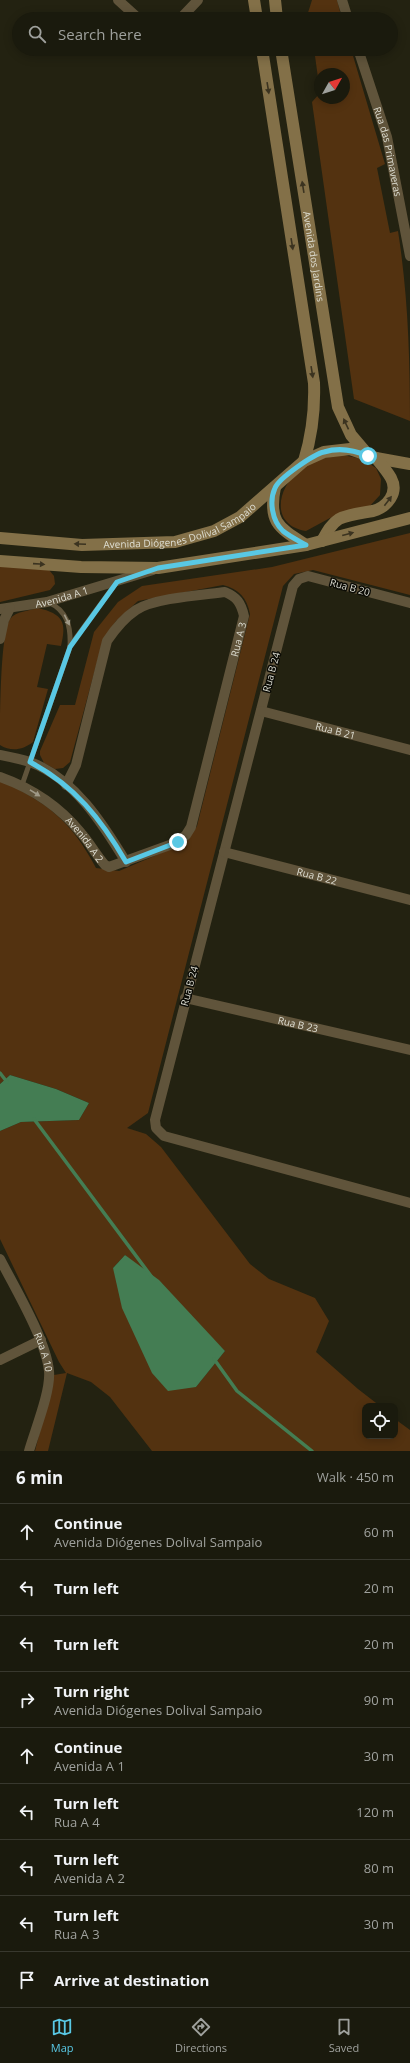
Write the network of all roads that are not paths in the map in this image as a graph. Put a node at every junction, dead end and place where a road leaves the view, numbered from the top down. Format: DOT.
graph roads {
  1 [pos="118,0"];
  2 [pos="198,0"];
  3 [pos="254,0"];
  4 [pos="275,0"];
  5 [pos="342,0"];
  6 [pos="131,12"];
  7 [pos="187,12"];
  8 [pos="256,12"];
  9 [pos="276,12"];
  10 [pos="346,12"];
  11 [pos="263,56"];
  12 [pos="282,56"];
  13 [pos="360,56"];
  14 [pos="410,256"];
  15 [pos="372,457"];
  16 [pos="304,462"];
  17 [pos="410,464"];
  18 [pos="275,487"];
  19 [pos="410,518"];
  20 [pos="0,538"];
  21 [pos="322,541"];
  22 [pos="306,545"];
  23 [pos="0,561"];
  24 [pos="158,568"];
  25 [pos="117,582"];
  26 [pos="293,586"];
  27 [pos="47,602"];
  28 [pos="410,603"];
  29 [pos="5,609"];
  30 [pos="0,639"];
  31 [pos="70,647"];
  32 [pos="261,711"];
  33 [pos="410,750"];
  34 [pos="0,755"];
  35 [pos="30,762"];
  36 [pos="0,776"];
  37 [pos="22,785"];
  38 [pos="66,785"];
  39 [pos="224,852"];
  40 [pos="126,862"];
  41 [pos="410,900"];
  42 [pos="185,998"];
  43 [pos="410,1050"];
  44 [pos="410,1203"];
  45 [pos="0,1259"];
  46 [pos="41,1340"];
  47 [pos="0,1360"];
  48 [pos="30,1451"];
  1 -- 6 [label="street"];
  2 -- 7 [label="street"];
  3 -- 8 [label="street"];
  4 -- 9 [label="street"];
  5 -- 10 [label="street"];
  11 -- 16 [label="street, Avenida dos Jardins, one-way"];
  15 -- 12 [label="street, Avenida dos Jardins, one-way"];
  13 -- 14 [label="street, Rua das Primaveras"];
  15 -- 16 [label="street, Avenida Diógenes Dolival Sampaio"];
  15 -- 17 [label="street, Avenida Diógenes Dolival Sampaio"];
  21 -- 15 [label="street, Avenida dos Jardins, one-way"];
  16 -- 18 [label="street, Avenida Diógenes Dolival Sampaio"];
  18 -- 20 [label="street, Avenida Diógenes Dolival Sampaio, one-way"];
  18 -- 22 [label="street"];
  21 -- 19 [label="street, one-way"];
  21 -- 22 [label="street"];
  22 -- 24 [label="street"];
  23 -- 24 [label="street, one-way"];
  24 -- 25 [label="street, Avenida A 1"];
  25 -- 27 [label="street, Avenida A 1"];
  25 -- 31 [label="lane"];
  26 -- 28 [label="street, Rua B 20"];
  26 -- 32 [label="street, Rua B 24"];
  27 -- 29 [label="street, Avenida A 1"];
  27 -- 31 [label="lane, one-way"];
  29 -- 30 [label="street, Avenida A 1"];
  31 -- 35 [label="lane"];
  32 -- 33 [label="street, Rua B 21"];
  32 -- 39 [label="street, Rua B 24"];
  34 -- 35 [label="street"];
  35 -- 37 [label="lane"];
  35 -- 38 [label="street"];
  36 -- 37 [label="street, Avenida A 2"];
  37 -- 40 [label="street, Avenida A 2, one-way"];
  38 -- 40 [label="street"];
  38 -- 40 [label="street, Rua A 3"];
  39 -- 41 [label="street, Rua B 22"];
  39 -- 42 [label="street, Rua B 24"];
  42 -- 43 [label="street, Rua B 23"];
  42 -- 44 [label="street, Rua B 24"];
  45 -- 46 [label="street, Rua A 10"];
  46 -- 47 [label="street"];
  46 -- 48 [label="street, Rua A 10"];
}
